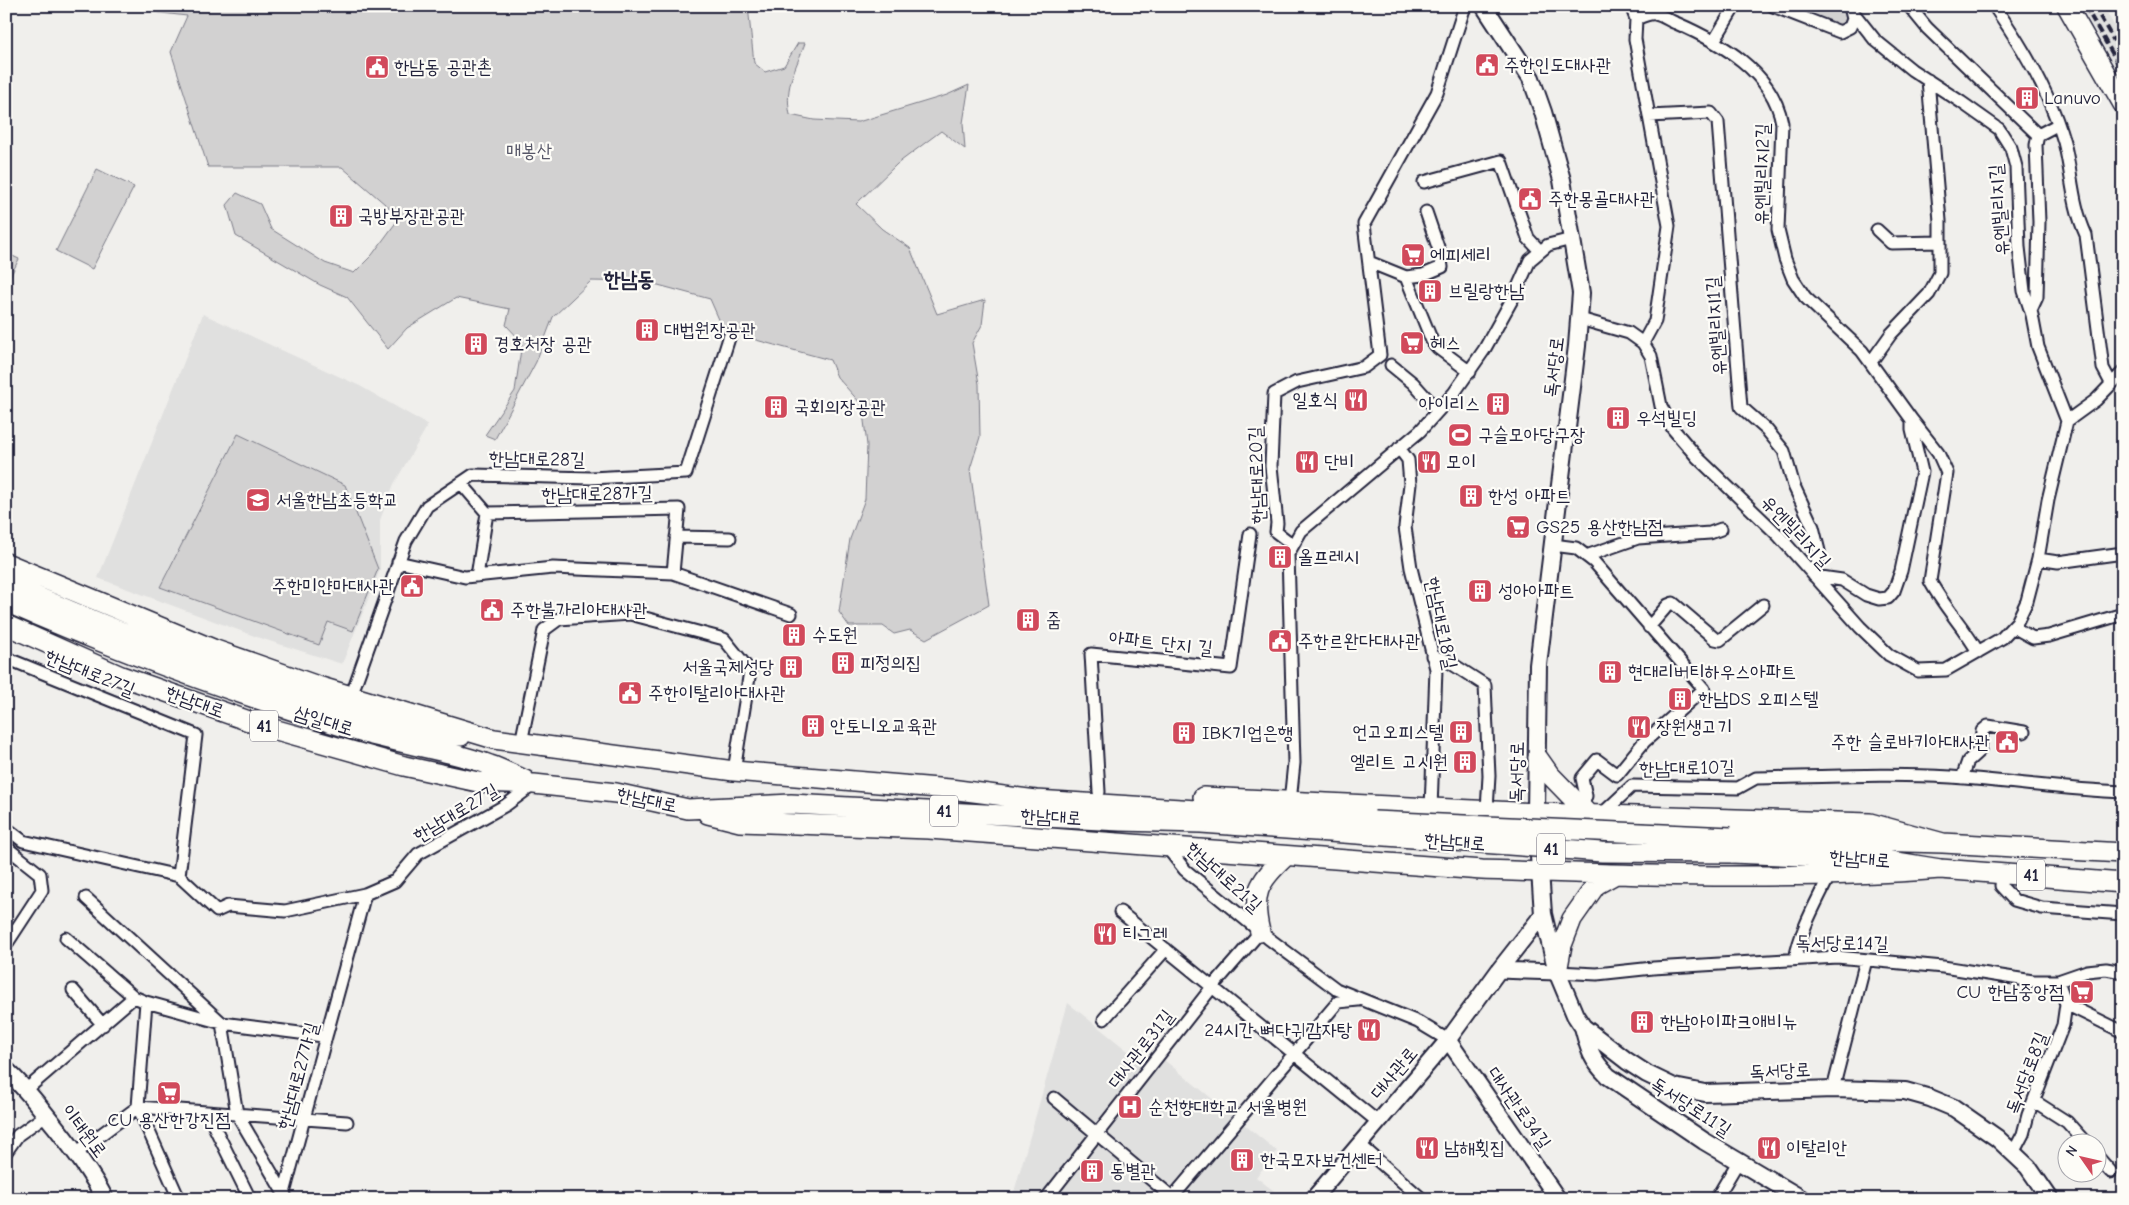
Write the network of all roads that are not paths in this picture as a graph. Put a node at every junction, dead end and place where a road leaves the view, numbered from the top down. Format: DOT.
graph roads {
  1 [pos="1466,6"];
  2 [pos="1484,6"];
  3 [pos="1631,6"];
  4 [pos="1735,6"];
  5 [pos="1773,6"];
  6 [pos="1909,6"];
  7 [pos="1994,6"];
  8 [pos="2067,6"];
  9 [pos="2074,6"];
  10 [pos="1850,8"];
  11 [pos="1636,18"];
  12 [pos="1714,41"];
  13 [pos="1928,80"];
  14 [pos="2123,91"];
  15 [pos="2123,104"];
  16 [pos="1649,116"];
  17 [pos="2057,125"];
  18 [pos="2038,134"];
  19 [pos="1424,182"];
  20 [pos="1426,212"];
  21 [pos="1877,230"];
  22 [pos="1572,239"];
  23 [pos="1940,242"];
  24 [pos="1540,251"];
  25 [pos="1369,262"];
  26 [pos="1406,278"];
  27 [pos="2031,310"];
  28 [pos="1580,320"];
  29 [pos="730,335"];
  30 [pos="1643,343"];
  31 [pos="1871,362"];
  32 [pos="1391,365"];
  33 [pos="1470,372"];
  34 [pos="2123,372"];
  35 [pos="2111,383"];
  36 [pos="1438,411"];
  37 [pos="1912,420"];
  38 [pos="2067,421"];
  39 [pos="1399,448"];
  40 [pos="461,483"];
  41 [pos="487,513"];
  42 [pos="1721,529"];
  43 [pos="1250,534"];
  44 [pos="676,537"];
  45 [pos="730,538"];
  46 [pos="1293,545"];
  47 [pos="1553,545"];
  48 [pos="2123,553"];
  49 [pos="1586,556"];
  50 [pos="2038,559"];
  51 [pos="6,562"];
  52 [pos="398,562"];
  53 [pos="673,573"];
  54 [pos="477,576"];
  55 [pos="1814,576"];
  56 [pos="6,583"];
  57 [pos="6,602"];
  58 [pos="1762,605"];
  59 [pos="791,614"];
  60 [pos="2123,614"];
  61 [pos="66,619"];
  62 [pos="6,625"];
  63 [pos="1648,627"];
  64 [pos="2012,627"];
  65 [pos="1978,652"];
  66 [pos="1432,656"];
  67 [pos="6,658"];
  68 [pos="351,696"];
  69 [pos="2024,732"];
  70 [pos="494,739"];
  71 [pos="521,743"];
  72 [pos="1538,758"];
  73 [pos="734,771"];
  74 [pos="1962,778"];
  75 [pos="534,784"];
  76 [pos="950,789"];
  77 [pos="1099,792"];
  78 [pos="2123,792"];
  79 [pos="1290,802"];
  80 [pos="1431,808"];
  81 [pos="688,809"];
  82 [pos="1460,809"];
  83 [pos="1487,810"];
  84 [pos="1591,812"];
  85 [pos="1536,813"];
  86 [pos="6,828"];
  87 [pos="1373,828"];
  88 [pos="1943,843"];
  89 [pos="1731,845"];
  90 [pos="1166,846"];
  91 [pos="6,847"];
  92 [pos="2123,852"];
  93 [pos="1285,857"];
  94 [pos="1940,868"];
  95 [pos="1456,869"];
  96 [pos="1540,872"];
  97 [pos="1830,874"];
  98 [pos="1614,875"];
  99 [pos="180,876"];
  100 [pos="2002,879"];
  101 [pos="2123,883"];
  102 [pos="365,894"];
  103 [pos="86,898"];
  104 [pos="1120,912"];
  105 [pos="1543,914"];
  106 [pos="2123,914"];
  107 [pos="1260,932"];
  108 [pos="66,938"];
  109 [pos="6,944"];
  110 [pos="1166,948"];
  111 [pos="1795,959"];
  112 [pos="1866,960"];
  113 [pos="346,962"];
  114 [pos="1499,970"];
  115 [pos="1557,972"];
  116 [pos="2123,972"];
  117 [pos="2058,981"];
  118 [pos="1214,986"];
  119 [pos="73,990"];
  120 [pos="134,998"];
  121 [pos="1360,1000"];
  122 [pos="146,1002"];
  123 [pos="2066,1004"];
  124 [pos="1104,1019"];
  125 [pos="222,1022"];
  126 [pos="103,1025"];
  127 [pos="1583,1027"];
  128 [pos="2123,1032"];
  129 [pos="1448,1040"];
  130 [pos="1293,1053"];
  131 [pos="6,1070"];
  132 [pos="27,1089"];
  133 [pos="1833,1089"];
  134 [pos="1054,1098"];
  135 [pos="2034,1101"];
  136 [pos="138,1107"];
  137 [pos="207,1112"];
  138 [pos="237,1114"];
  139 [pos="46,1115"];
  140 [pos="304,1119"];
  141 [pos="347,1122"];
  142 [pos="1378,1122"];
  143 [pos="2076,1132"];
  144 [pos="1097,1134"];
  145 [pos="1359,1144"];
  146 [pos="6,1152"];
  147 [pos="76,1153"];
  148 [pos="2013,1153"];
  149 [pos="1738,1162"];
  150 [pos="2106,1166"];
  151 [pos="2112,1172"];
  152 [pos="285,1197"];
  153 [pos="1172,1198"];
  154 [pos="104,1199"];
  155 [pos="179,1199"];
  156 [pos="250,1199"];
  157 [pos="1046,1199"];
  158 [pos="1313,1199"];
  159 [pos="1422,1199"];
  160 [pos="1558,1199"];
  161 [pos="1716,1199"];
  162 [pos="1802,1199"];
  163 [pos="2050,1199"];
  1 -- 25 [label="street, 한남대로20길"];
  2 -- 22 [label="main road, 독서당로"];
  3 -- 11 [label="street"];
  4 -- 12 [label="street"];
  5 -- 10 [label="street"];
  6 -- 18 [label="street"];
  7 -- 17 [label="street"];
  8 -- 15 [label="main road"];
  9 -- 14 [label="main road"];
  10 -- 13 [label="street, 유엔빌리지길"];
  11 -- 12 [label="street, 유엔빌리지2길"];
  11 -- 16 [label="street"];
  12 -- 31 [label="street, 유엔빌리지2길"];
  13 -- 23 [label="street"];
  13 -- 27 [label="street, 유엔빌리지길"];
  16 -- 30 [label="street"];
  16 -- 55 [label="street, 유엔빌리지1길"];
  17 -- 18 [label="street"];
  17 -- 35 [label="street"];
  18 -- 27 [label="street"];
  19 -- 24 [label="street"];
  20 -- 26 [label="street"];
  21 -- 23 [label="street"];
  22 -- 24 [label="street"];
  22 -- 28 [label="main road, 독서당로"];
  23 -- 31 [label="street"];
  24 -- 33 [label="street"];
  25 -- 26 [label="street"];
  25 -- 46 [label="street, 한남대로20길"];
  26 -- 33 [label="street"];
  27 -- 38 [label="street, 유엔빌리지길"];
  28 -- 30 [label="street"];
  28 -- 47 [label="main road, 독서당로"];
  29 -- 40 [label="street, 한남대로28길"];
  30 -- 55 [label="street, 유엔빌리지길"];
  31 -- 37 [label="street, 유엔빌리지2길"];
  32 -- 36 [label="street"];
  33 -- 36 [label="street"];
  34 -- 35 [label="street"];
  35 -- 38 [label="street"];
  36 -- 39 [label="street"];
  37 -- 55 [label="street, 유엔빌리지2길"];
  37 -- 65 [label="street"];
  38 -- 50 [label="street, 유엔빌리지길"];
  39 -- 46 [label="street"];
  39 -- 66 [label="street, 한남대로18길"];
  40 -- 41 [label="street"];
  40 -- 52 [label="street, 한남대로28길"];
  41 -- 44 [label="street, 한남대로28가길"];
  41 -- 54 [label="street"];
  42 -- 49 [label="street"];
  43 -- 77 [label="street, 아파트 단지 길"];
  44 -- 45 [label="street"];
  44 -- 53 [label="street, 한남대로28가길"];
  46 -- 79 [label="street"];
  47 -- 49 [label="street"];
  47 -- 72 [label="main road, 독서당로"];
  48 -- 50 [label="street"];
  49 -- 63 [label="street"];
  50 -- 64 [label="street, 유엔빌리지길"];
  51 -- 68 [label="main road, 한남대로 / 41"];
  52 -- 54 [label="street"];
  52 -- 68 [label="street, 한남대로28길"];
  53 -- 54 [label="street"];
  53 -- 59 [label="street"];
  55 -- 65 [label="street, 유엔빌리지길"];
  56 -- 61 [label="main road, 삼일대로"];
  57 -- 61 [label="main road, 삼일대로"];
  58 -- 63 [label="street"];
  60 -- 64 [label="street"];
  61 -- 70 [label="main road, 삼일대로"];
  61 -- 75 [label="main road, 삼일대로"];
  62 -- 75 [label="main road, 한남대로 / 41"];
  63 -- 84 [label="street"];
  64 -- 65 [label="street, 유엔빌리지길"];
  66 -- 80 [label="street, 한남대로18길"];
  66 -- 83 [label="street, 독서당로"];
  67 -- 99 [label="street, 한남대로27길"];
  68 -- 70 [label="main road, 한남대로 / 41"];
  69 -- 74 [label="street"];
  70 -- 71 [label="main road, 한남대로 / 41"];
  71 -- 73 [label="main road, 한남대로 / 41"];
  71 -- 73 [label="street"];
  72 -- 84 [label="main road"];
  72 -- 85 [label="main road, 독서당로"];
  73 -- 76 [label="main road, 한남대로 / 41"];
  74 -- 78 [label="street, 한남대로10길"];
  74 -- 84 [label="street, 한남대로10길"];
  75 -- 81 [label="main road, 한남대로 / 41"];
  75 -- 102 [label="street, 한남대로27길"];
  76 -- 77 [label="main road"];
  76 -- 87 [label="main road, 한남대로 / 41"];
  77 -- 79 [label="main road"];
  79 -- 80 [label="main road"];
  80 -- 82 [label="main road"];
  81 -- 87 [label="main road, 한남대로 / 41"];
  81 -- 90 [label="main road"];
  82 -- 83 [label="main road"];
  82 -- 95 [label="main road"];
  83 -- 85 [label="main road"];
  84 -- 85 [label="main road"];
  84 -- 88 [label="main road"];
  85 -- 96 [label="main road, 독서당로"];
  86 -- 99 [label="street"];
  87 -- 89 [label="main road, 한남대로 / 41, bridge"];
  88 -- 89 [label="main road, 한남대로 / 41"];
  88 -- 92 [label="main road, 한남대로 / 41"];
  89 -- 94 [label="main road, 한남대로 / 41"];
  90 -- 93 [label="main road"];
  90 -- 107 [label="street, 한남대로21길"];
  91 -- 109 [label="street"];
  93 -- 95 [label="main road"];
  93 -- 107 [label="main road"];
  94 -- 97 [label="main road"];
  94 -- 100 [label="main road, 한남대로 / 41"];
  95 -- 96 [label="main road"];
  96 -- 98 [label="main road"];
  96 -- 105 [label="main road, 독서당로"];
  97 -- 98 [label="main road"];
  97 -- 111 [label="street"];
  98 -- 115 [label="main road"];
  99 -- 102 [label="street, 한남대로27길"];
  100 -- 101 [label="main road, 한남대로 / 41"];
  100 -- 106 [label="street"];
  102 -- 113 [label="street, 한남대로27가길"];
  103 -- 125 [label="street"];
  104 -- 110 [label="street"];
  105 -- 114 [label="street, 대사관로"];
  105 -- 115 [label="main road, 독서당로"];
  107 -- 118 [label="street, 한남대로21길"];
  107 -- 121 [label="street, 한남대로21길"];
  108 -- 120 [label="street, 한남대로27가길"];
  110 -- 118 [label="street"];
  110 -- 124 [label="street"];
  111 -- 112 [label="street, 독서당로14길"];
  111 -- 115 [label="street, 독서당로14길"];
  112 -- 117 [label="street, 독서당로14길"];
  112 -- 133 [label="street"];
  113 -- 125 [label="street, 한남대로27가길"];
  113 -- 140 [label="street, 한남대로27가길"];
  114 -- 115 [label="street"];
  114 -- 129 [label="street, 대사관로"];
  115 -- 127 [label="main road, 독서당로"];
  116 -- 117 [label="street, 독서당로14길"];
  117 -- 123 [label="street, 독서당로8길"];
  118 -- 130 [label="street"];
  118 -- 144 [label="street, 대사관로31길"];
  119 -- 126 [label="street"];
  120 -- 122 [label="street, 한남대로27가길"];
  120 -- 126 [label="street"];
  121 -- 129 [label="street, 한남대로21길"];
  121 -- 130 [label="street"];
  122 -- 125 [label="street, 한남대로27가길"];
  122 -- 136 [label="street"];
  123 -- 128 [label="street"];
  123 -- 135 [label="street, 독서당로8길"];
  125 -- 138 [label="street"];
  126 -- 132 [label="street"];
  127 -- 133 [label="main road, 독서당로"];
  127 -- 149 [label="main road, 독서당로11길"];
  129 -- 142 [label="street, 대사관로"];
  129 -- 160 [label="street, 대사관로34길"];
  130 -- 142 [label="street"];
  130 -- 153 [label="street"];
  131 -- 132 [label="main road, 이태원로"];
  132 -- 139 [label="main road, 이태원로"];
  133 -- 148 [label="main road, 독서당로"];
  134 -- 144 [label="street"];
  135 -- 143 [label="street"];
  135 -- 148 [label="street, 독서당로8길"];
  136 -- 137 [label="street"];
  136 -- 147 [label="street"];
  136 -- 155 [label="street"];
  137 -- 138 [label="street"];
  137 -- 156 [label="street"];
  138 -- 140 [label="street"];
  138 -- 152 [label="street"];
  139 -- 146 [label="street"];
  139 -- 147 [label="main road, 이태원로"];
  140 -- 141 [label="street"];
  140 -- 152 [label="street, 한남대로27가길"];
  142 -- 145 [label="street, 대사관로"];
  144 -- 153 [label="street"];
  144 -- 157 [label="street, 대사관로31길"];
  145 -- 158 [label="street, 대사관로"];
  145 -- 159 [label="street"];
  147 -- 154 [label="main road, 이태원로"];
  148 -- 163 [label="main road, 독서당로"];
  149 -- 161 [label="street"];
  149 -- 162 [label="main road, 독서당로11길"];
  150 -- 151 [label="street"];
}
